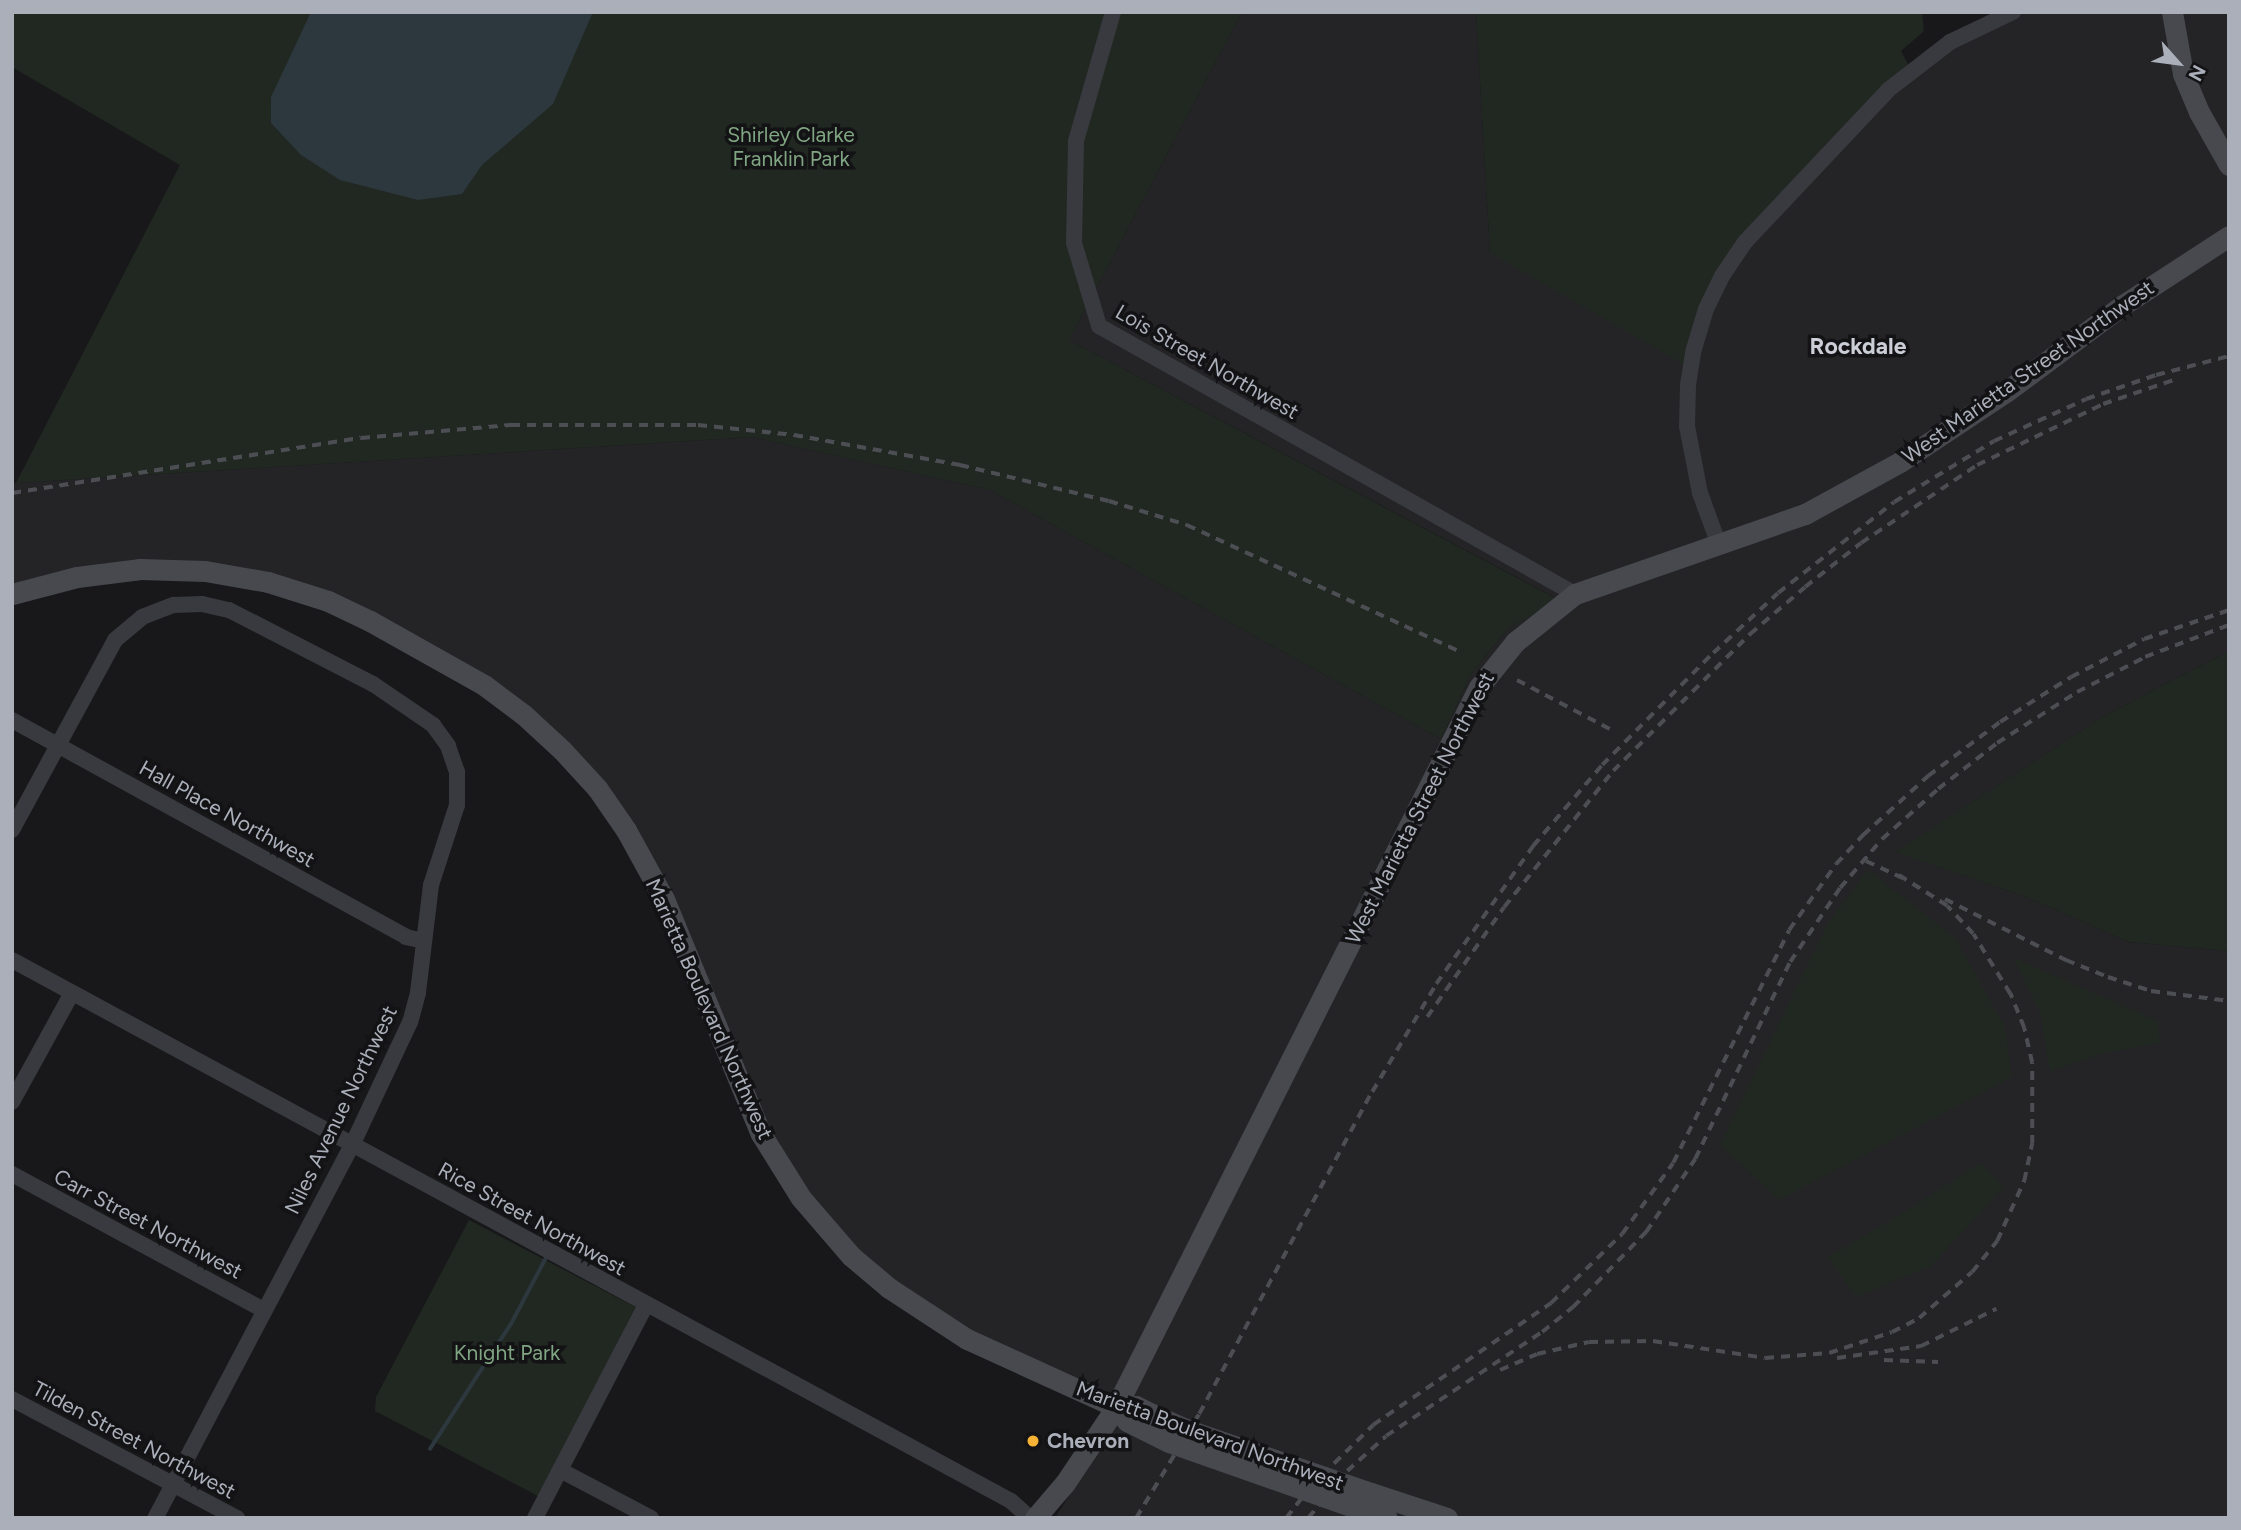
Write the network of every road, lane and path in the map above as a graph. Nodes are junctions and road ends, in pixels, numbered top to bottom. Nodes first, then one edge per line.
1 (1113, 12) edge
2 (2013, 12) edge
3 (2172, 12) edge
4 (2229, 164) edge
5 (2229, 236) edge
6 (1719, 545) junction
7 (12, 594) edge
8 (1574, 594) junction
9 (12, 720) edge
10 (57, 745) junction
11 (12, 830) edge
12 (423, 941) junction
13 (12, 960) edge
14 (72, 993) junction
15 (12, 1102) edge
16 (352, 1145) junction
17 (12, 1174) edge
18 (646, 1305) junction
19 (264, 1310) junction
20 (12, 1399) edge
21 (1116, 1407) junction
22 (560, 1470) junction
23 (173, 1483) junction
24 (1368, 1502) junction
25 (155, 1518) edge
26 (237, 1518) edge
27 (535, 1518) edge
28 (650, 1518) edge
29 (1030, 1518) edge
30 (1035, 1518) edge
31 (1387, 1518) edge
32 (1447, 1518) edge

1 - 8 street, Lois Street Northwest
2 - 6 street
3 - 4 street
5 - 6 street, West Marietta Street Northwest
6 - 8 street, West Marietta Street Northwest
7 - 21 street, Marietta Boulevard Northwest
8 - 21 street, West Marietta Street Northwest
9 - 10 street, Hall Place Northwest
10 - 11 street, Niles Avenue Northwest
10 - 12 street, Hall Place Northwest
10 - 12 street, Niles Avenue Northwest
12 - 16 street, Niles Avenue Northwest
13 - 14 street, Rice Street Northwest
14 - 15 street
14 - 16 street, Rice Street Northwest
16 - 18 street, Rice Street Northwest
16 - 19 street, Niles Avenue Northwest
17 - 19 street, Carr Street Northwest
18 - 22 street
18 - 29 street, Rice Street Northwest
19 - 23 street, Niles Avenue Northwest
20 - 23 street, Tilden Street Northwest
21 - 24 street, Marietta Boulevard Northwest, bridge
21 - 30 street, West Marietta Street Northwest
22 - 27 street
22 - 28 street
23 - 25 street, Niles Avenue Northwest
23 - 26 street, Tilden Street Northwest
24 - 31 street
24 - 32 street, Marietta Boulevard Northwest

